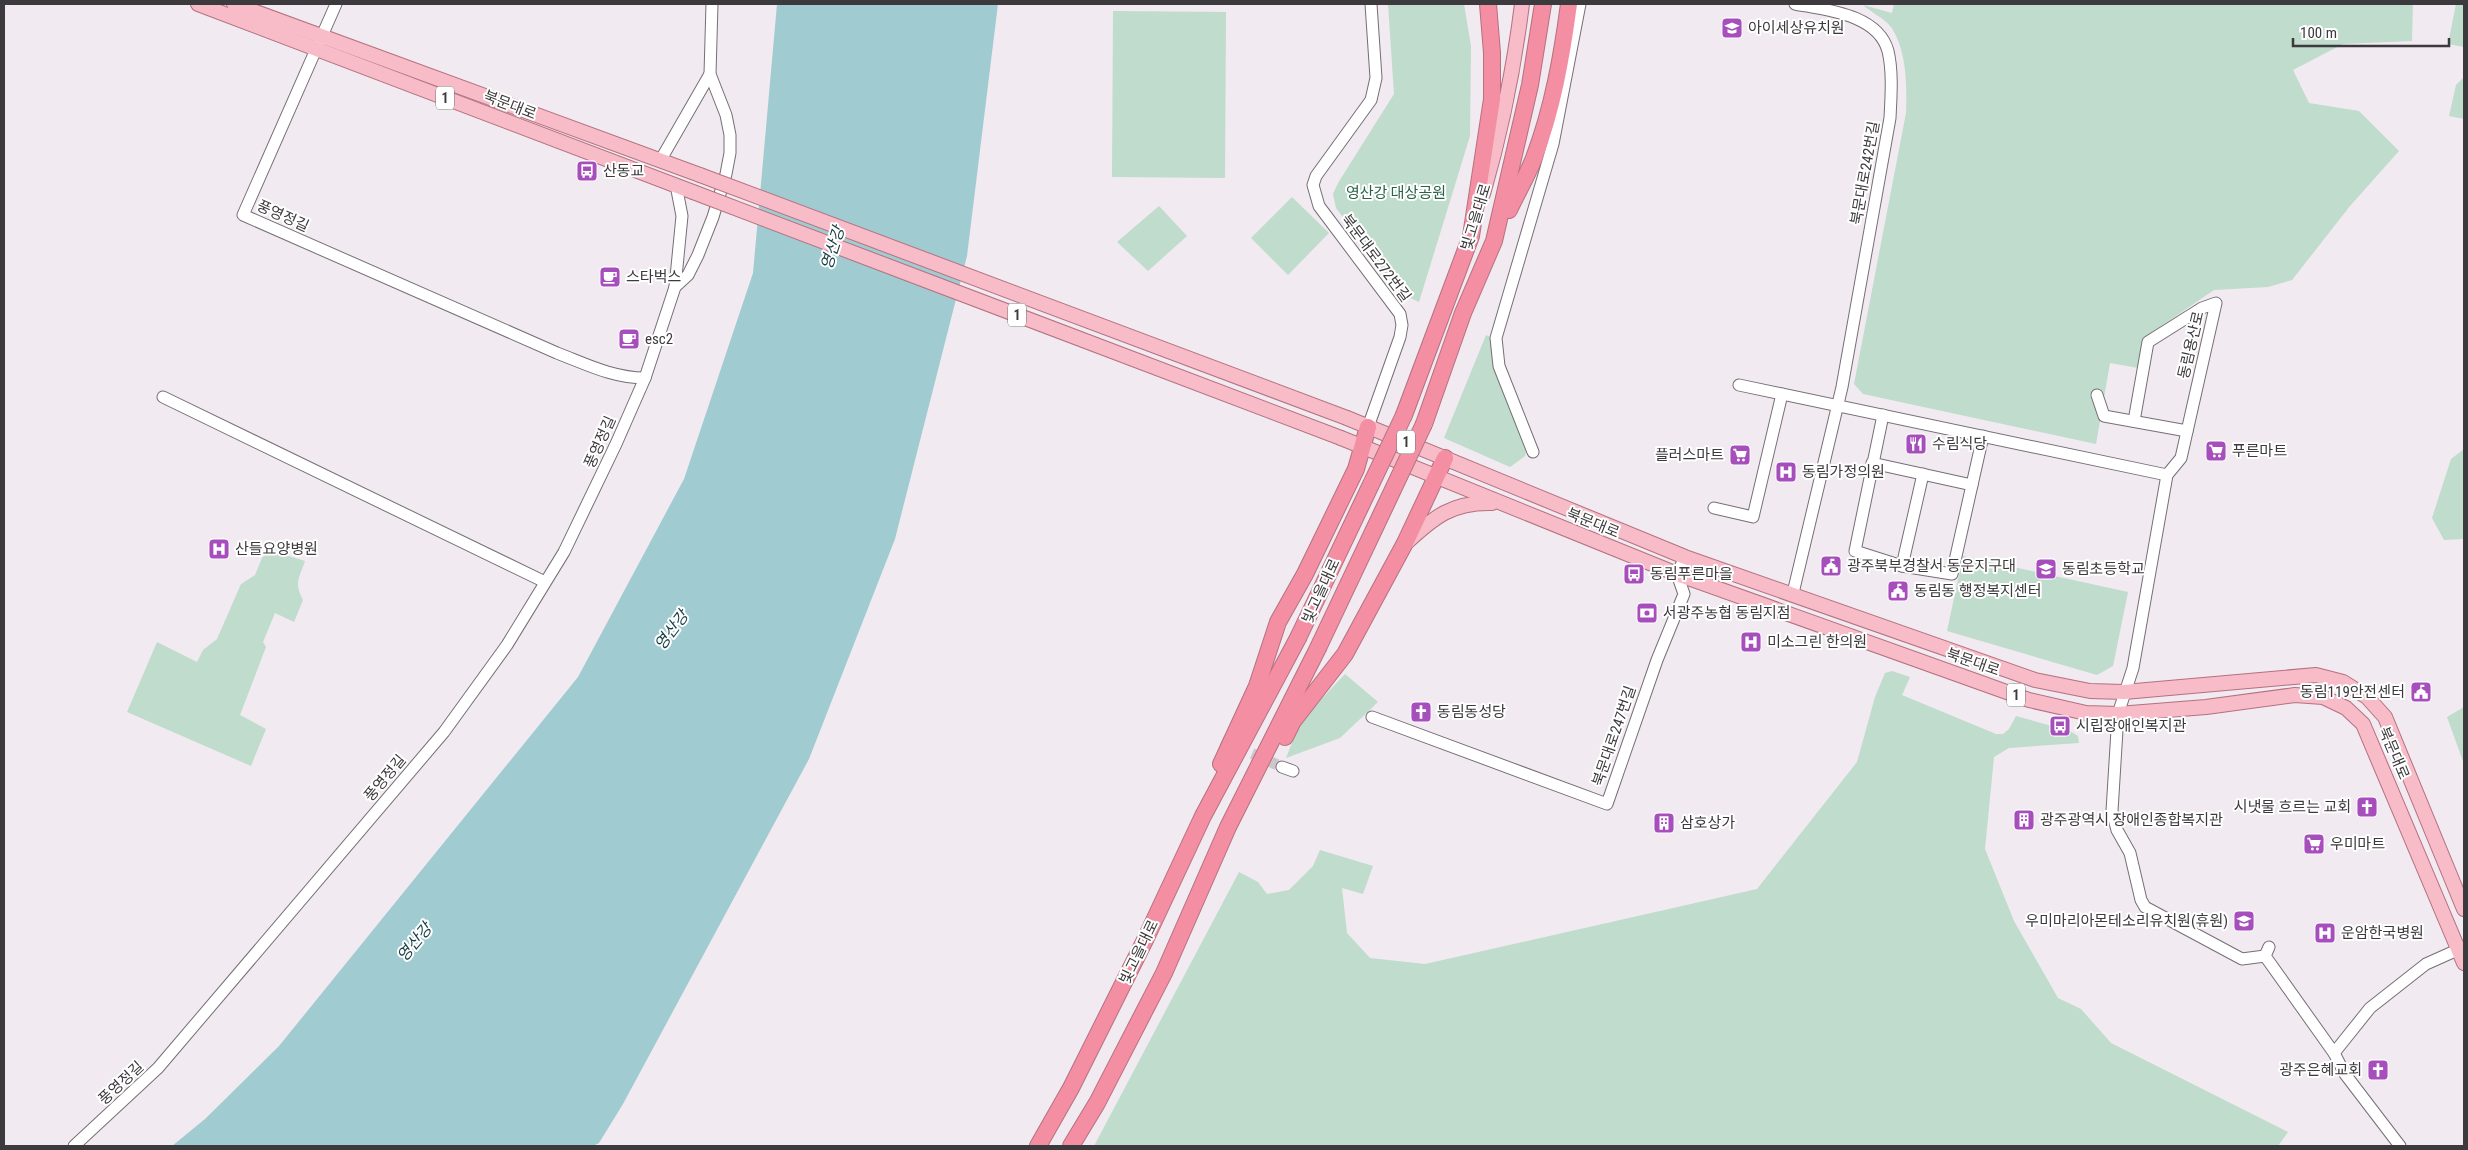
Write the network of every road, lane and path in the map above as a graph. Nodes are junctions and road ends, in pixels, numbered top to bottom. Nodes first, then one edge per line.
1 (198, 4) edge
2 (234, 4) edge
3 (336, 4) edge
4 (712, 4) edge
5 (1371, 4) edge
6 (1488, 4) edge
7 (1522, 4) edge
8 (1543, 4) edge
9 (1570, 4) edge
10 (1580, 4) edge
11 (1795, 4) edge
12 (318, 43) junction
13 (710, 74) junction
14 (660, 161) junction
15 (676, 185) junction
16 (1471, 236) junction
17 (1494, 241) junction
18 (674, 287) junction
19 (645, 378) junction
20 (1739, 385) dead end
21 (1782, 394) junction
22 (2097, 395) dead end
23 (163, 396) dead end
24 (1837, 406) junction
25 (1883, 415) junction
26 (2134, 421) junction
27 (1368, 427) junction
28 (2187, 431) junction
29 (1983, 436) junction
30 (1362, 448) junction
31 (1533, 452) dead end
32 (1445, 458) junction
33 (1872, 463) junction
34 (1923, 474) junction
35 (2167, 475) junction
36 (1436, 477) junction
37 (1972, 485) junction
38 (1501, 504) junction
39 (1714, 508) dead end
40 (1405, 543) junction
41 (1685, 557) junction
42 (1902, 566) junction
43 (1677, 574) junction
44 (545, 582) junction
45 (1793, 593) junction
46 (2124, 692) junction
47 (2118, 714) junction
48 (1372, 718) dead end
49 (1203, 816) junction
50 (1228, 827) junction
51 (2464, 909) edge
52 (2461, 948) edge
53 (2464, 963) edge
54 (2334, 1053) junction
55 (74, 1146) edge
56 (1038, 1146) edge
57 (1071, 1146) edge
58 (2400, 1146) edge

1 - 12 main road, 북문대로 / 1
2 - 12 main road, 북문대로 / 1
3 - 12 street
4 - 13 street, 풍영정길
5 - 27 street, 북문대로272번길
6 - 16 highway
7 - 16 main road, 빛고을대로
8 - 17 highway, 빛고을대로
9 - 17 highway
10 - 31 street
11 - 24 street, 북문대로242번길
12 - 14 main road, 북문대로 / 1
12 - 15 main road, 북문대로 / 1
12 - 19 street, 풍영정길
13 - 14 street
13 - 18 street, 풍영정길
14 - 27 main road, 북문대로 / 1, bridge
15 - 18 street
15 - 30 main road, 북문대로 / 1, bridge
16 - 49 highway, 빛고을대로, bridge
17 - 50 highway, 빛고을대로, bridge
18 - 19 street, 풍영정길
19 - 44 street, 풍영정길
20 - 21 street
21 - 24 street
21 - 39 street
22 - 26 street
23 - 44 street
24 - 25 street
24 - 45 street, 북문대로242번길
25 - 29 street
25 - 33 street
26 - 28 street
26 - 28 street, 동림용산로
27 - 30 highway
27 - 32 main road, 북문대로 / 1
28 - 35 street, 동림용산로
29 - 35 street
29 - 37 street
30 - 36 main road, 북문대로 / 1
30 - 49 highway
32 - 36 highway
32 - 41 main road, 북문대로 / 1
33 - 34 street
33 - 42 street
34 - 37 street
34 - 42 street
35 - 46 street, 동림용산로
36 - 38 main road, 북문대로 / 1
36 - 40 highway
37 - 42 street
38 - 40 main road
38 - 43 main road, 북문대로 / 1
40 - 50 highway
41 - 43 street
41 - 45 main road, 북문대로 / 1
43 - 47 main road, 북문대로 / 1
43 - 48 street, 북문대로247번길
44 - 55 street, 풍영정길
45 - 46 main road, 북문대로 / 1
46 - 47 street, 동림용산로
46 - 51 main road, 북문대로 / 1
47 - 52 main road, 북문대로 / 1
47 - 54 street, 동림용산로
49 - 56 highway, 빛고을대로
50 - 57 highway, 빛고을대로
52 - 53 main road, 북문대로 / 1
52 - 54 street
54 - 58 street

